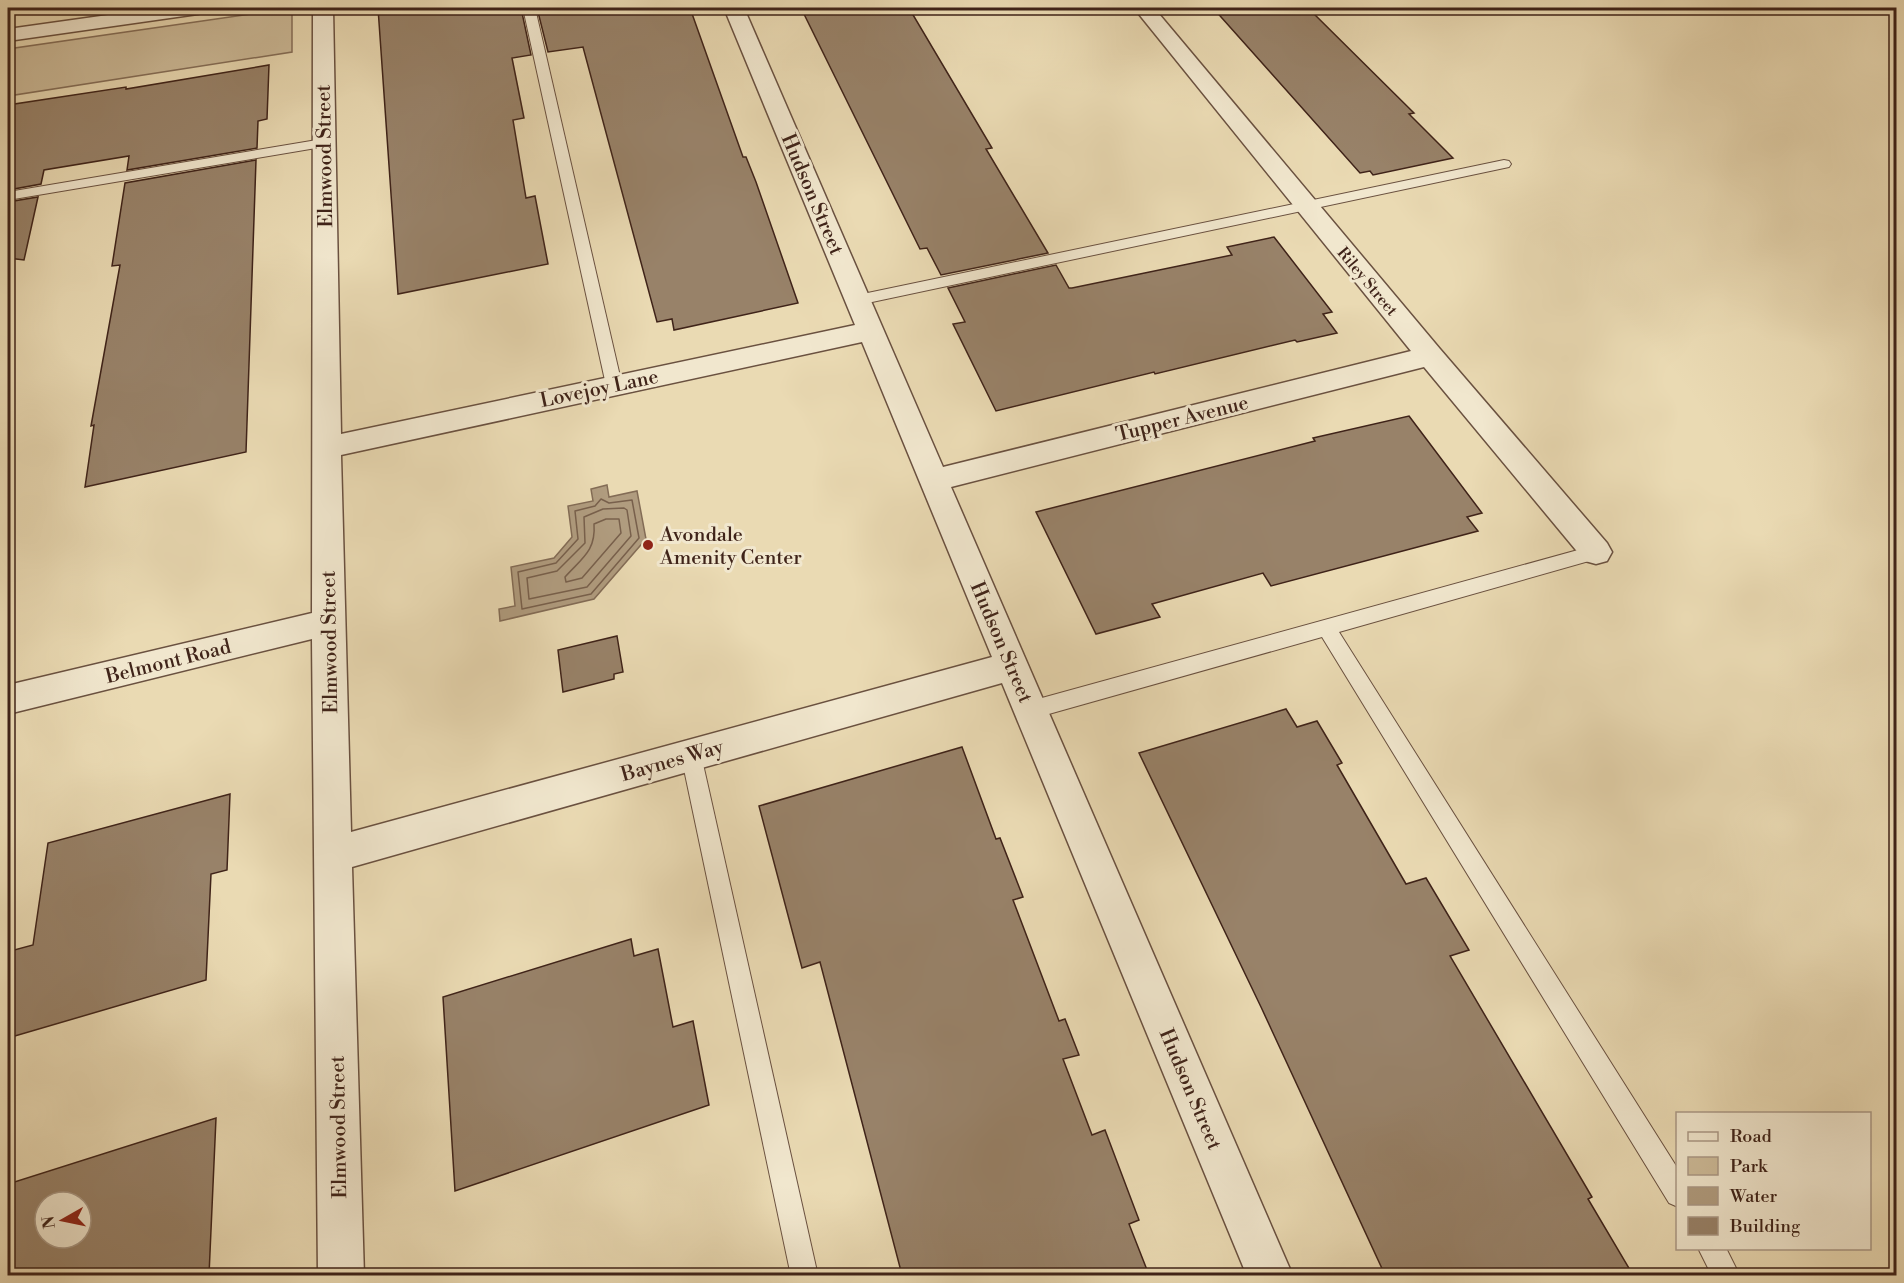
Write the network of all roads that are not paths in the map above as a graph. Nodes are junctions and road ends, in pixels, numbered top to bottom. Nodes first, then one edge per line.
1 (198, 8) edge
2 (323, 8) edge
3 (529, 8) edge
4 (734, 8) edge
5 (1144, 8) edge
6 (8, 35) edge
7 (323, 143) junction
8 (1504, 164) dead end
9 (8, 196) edge
10 (1306, 206) junction
11 (858, 300) junction
12 (870, 331) junction
13 (1430, 356) junction
14 (614, 385) junction
15 (328, 447) junction
16 (934, 480) junction
17 (1596, 552) joint
18 (328, 622) junction
19 (1326, 627) junction
20 (1012, 666) junction
21 (8, 700) edge
22 (1031, 710) junction
23 (691, 755) junction
24 (332, 855) junction
25 (1676, 1192) edge
26 (1712, 1250) edge
27 (341, 1275) edge
28 (805, 1275) edge
29 (1270, 1275) edge
30 (1727, 1275) edge

1 - 6 street
2 - 7 street, Elmwood Street
3 - 14 lane
4 - 11 street, Hudson Street
5 - 10 street, Riley Street
7 - 9 lane
7 - 15 street, Elmwood Street
8 - 10 lane
10 - 11 lane
10 - 13 street, Riley Street
11 - 12 street, Hudson Street
12 - 14 street, Lovejoy Lane
12 - 16 street, Hudson Street
13 - 16 street, Tupper Avenue
13 - 17 street, Riley Street
14 - 15 street, Lovejoy Lane
15 - 18 street, Elmwood Street
16 - 20 street, Hudson Street
17 - 19 lane
18 - 21 street, Belmont Road
18 - 24 street, Elmwood Street
19 - 22 lane
19 - 25 lane
20 - 22 street, Hudson Street
20 - 23 street, Baynes Way
22 - 29 street, Hudson Street
23 - 24 street, Baynes Way
23 - 28 lane
24 - 27 street, Elmwood Street
26 - 30 lane

